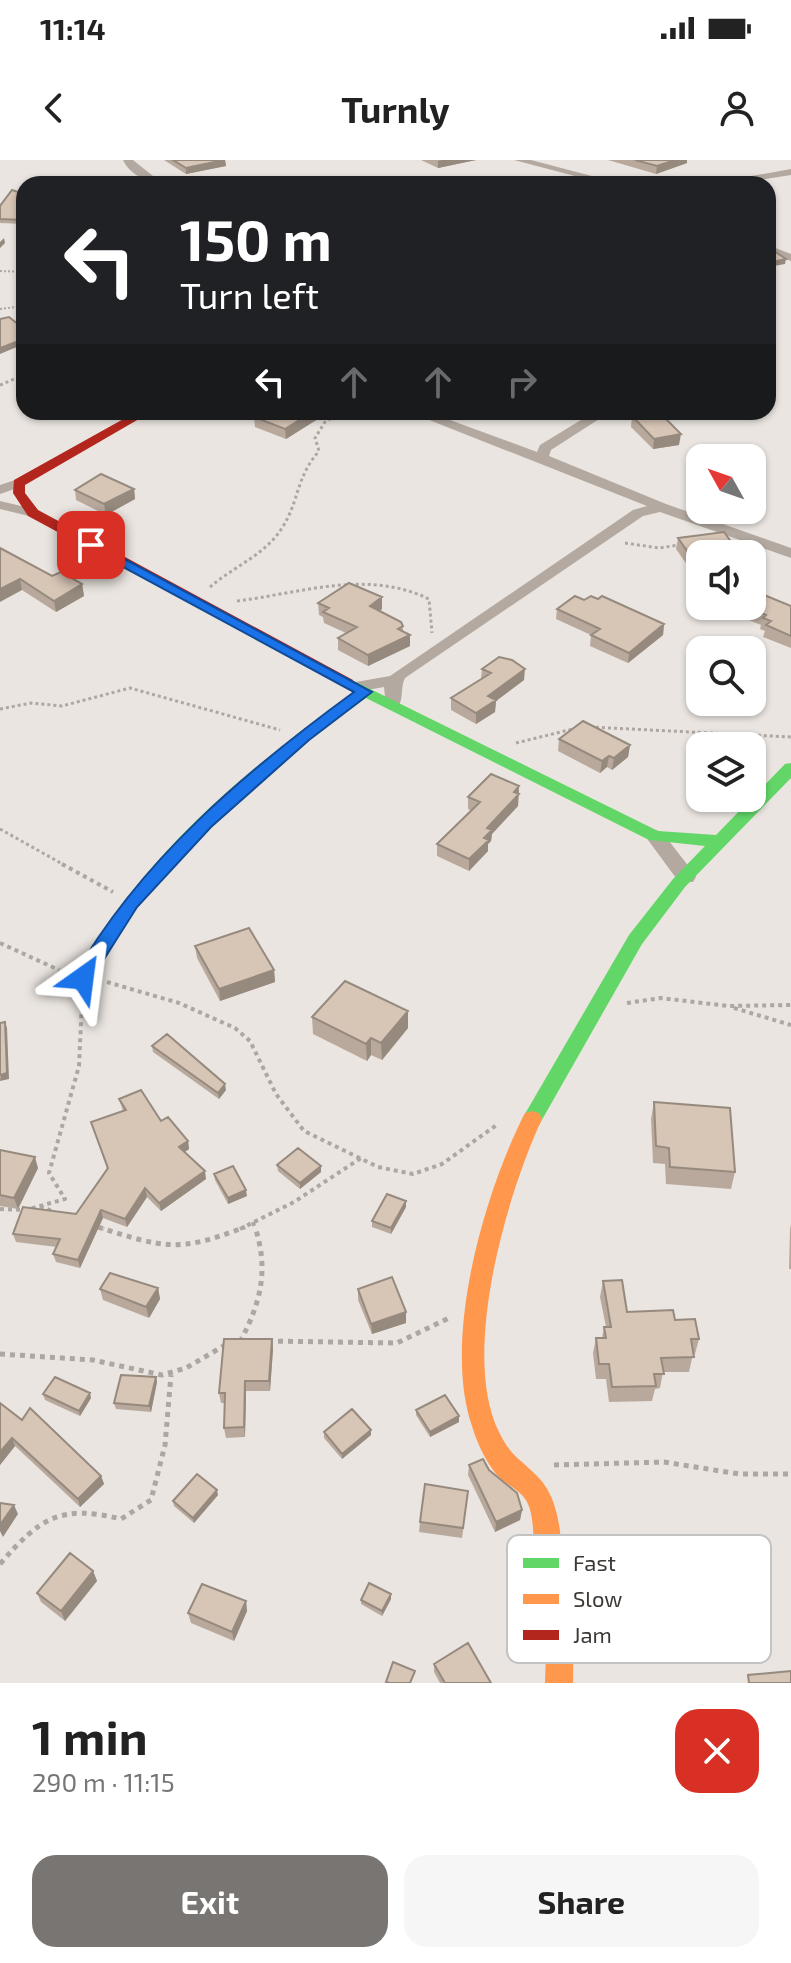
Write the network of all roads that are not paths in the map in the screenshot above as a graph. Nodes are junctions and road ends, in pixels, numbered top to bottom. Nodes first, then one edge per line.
1 (128, 160) edge
2 (519, 160) edge
3 (791, 172) edge
4 (146, 176) edge
5 (584, 176) edge
6 (765, 176) edge
7 (131, 420) edge
8 (438, 420) edge
9 (590, 420) edge
10 (542, 458) junction
11 (18, 483) junction
12 (0, 490) edge
13 (0, 505) edge
14 (661, 507) junction
15 (33, 513) junction
16 (791, 553) edge
17 (396, 680) junction
18 (360, 689) junction
19 (392, 703) junction
20 (791, 768) edge
21 (655, 836) junction
22 (721, 841) junction
23 (686, 877) junction
24 (83, 978) road end
25 (548, 1535) edge
26 (559, 1663) edge
27 (559, 1683) edge

1 - 4 street
2 - 5 street
3 - 6 street
7 - 11 street
8 - 10 street
9 - 10 street
10 - 14 street
11 - 12 street
11 - 15 street
13 - 15 street
14 - 16 street
14 - 17 street
15 - 18 street
17 - 18 street
17 - 19 street
18 - 19 street
18 - 24 street
19 - 21 street
20 - 22 street
21 - 22 street
21 - 23 street
22 - 23 street
23 - 25 street
26 - 27 street

